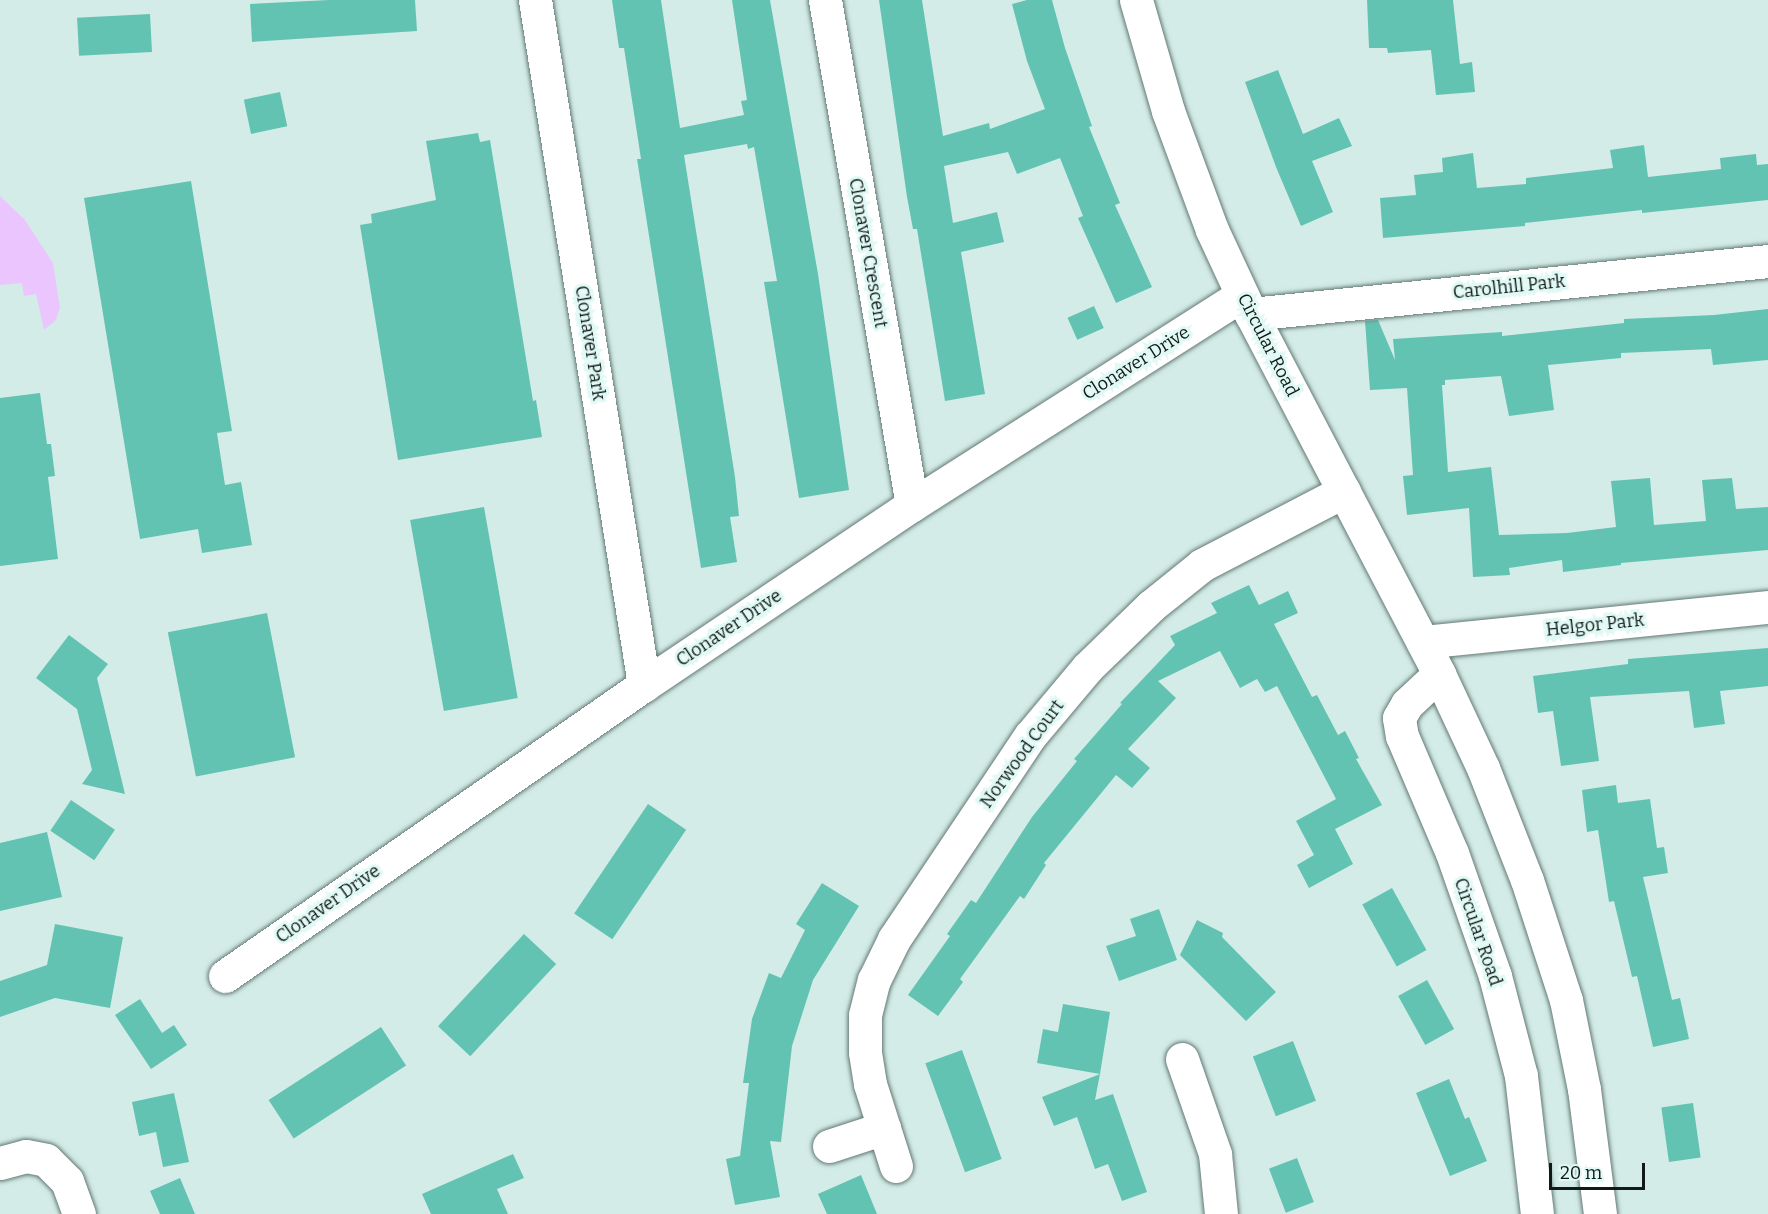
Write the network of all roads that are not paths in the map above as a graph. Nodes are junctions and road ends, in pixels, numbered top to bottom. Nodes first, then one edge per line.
1 (536, 0) edge
2 (825, 0) edge
3 (1136, 0) edge
4 (1768, 261) edge
5 (1246, 305) junction
6 (1344, 491) junction
7 (912, 506) junction
8 (1768, 607) edge
9 (1423, 642) junction
10 (1439, 674) junction
11 (644, 685) junction
12 (225, 976) dead end
13 (1182, 1059) dead end
14 (884, 1128) junction
15 (829, 1146) dead end
16 (0, 1163) edge
17 (896, 1166) dead end
18 (79, 1214) edge
19 (1221, 1214) edge
20 (1537, 1214) edge
21 (1600, 1214) edge

1 - 11 street, Clonaver Park
2 - 7 street, Clonaver Crescent
3 - 5 street, Circular Road
4 - 5 street, Carolhill Park
5 - 6 street, Circular Road
5 - 7 street, Clonaver Drive
6 - 9 street, Circular Road
6 - 14 street, Norwood Court
7 - 11 street, Clonaver Drive
8 - 9 street, Helgor Park
9 - 10 street, Circular Road
10 - 20 street, Circular Road
10 - 21 street, Circular Road
11 - 12 street, Clonaver Drive
13 - 19 street
14 - 15 street
14 - 17 street, Norwood Court
16 - 18 street

